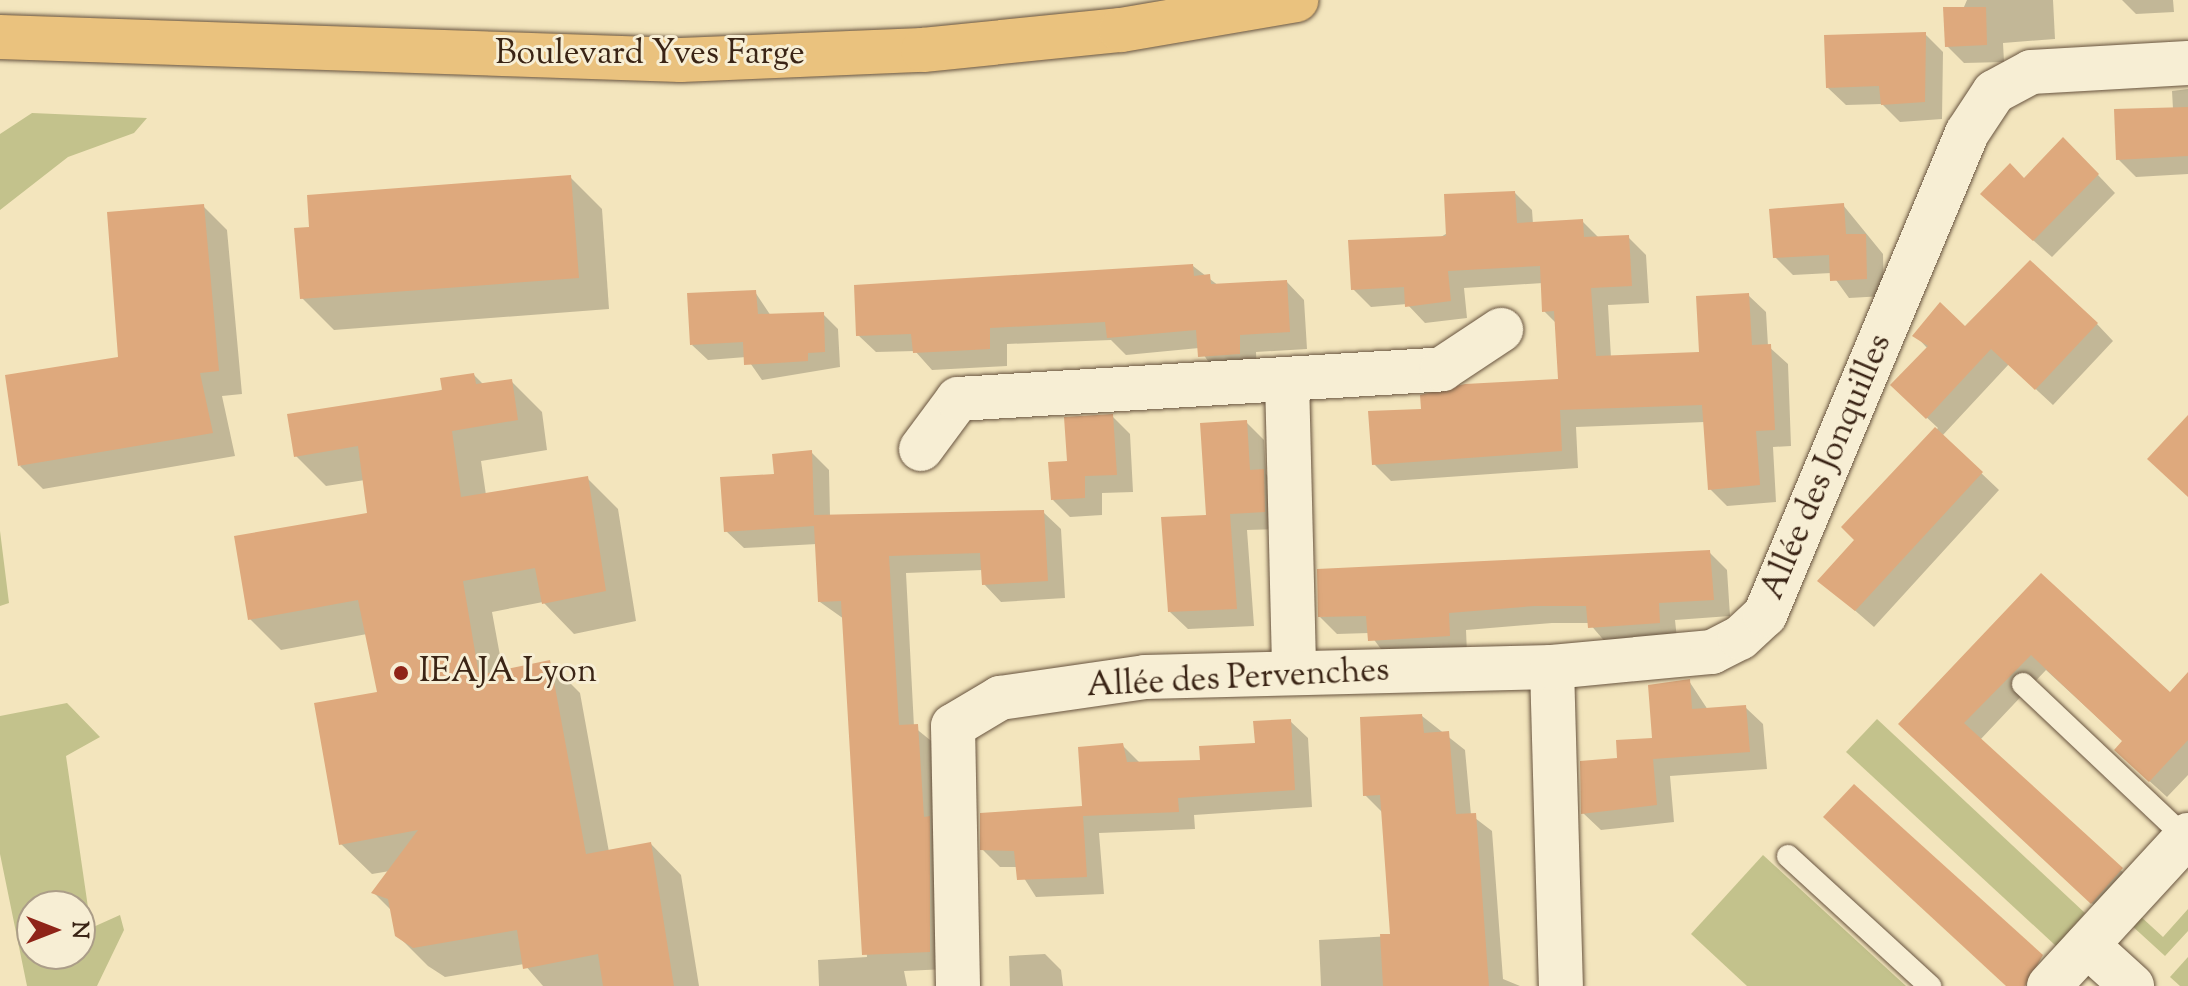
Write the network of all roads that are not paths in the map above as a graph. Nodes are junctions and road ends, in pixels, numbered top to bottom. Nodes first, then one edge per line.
1 (1296, 0) edge
2 (0, 37) edge
3 (2188, 63) edge
4 (1501, 330) dead end
5 (1287, 379) junction
6 (921, 449) dead end
7 (1552, 667) junction
8 (1294, 672) junction
9 (2023, 684) dead end
10 (2187, 836) edge
11 (1788, 856) dead end
12 (2087, 945) junction
13 (958, 986) edge
14 (1561, 986) edge
15 (1930, 986) edge
16 (2049, 986) edge
17 (2132, 986) edge

1 - 2 main road, Boulevard Yves Farge
3 - 7 street, Allée des Jonquilles
4 - 5 street
5 - 6 street
5 - 8 street
7 - 8 street, Allée des Pervenches
7 - 14 street
8 - 13 street, Allée des Pervenches
9 - 10 lane
10 - 12 street
11 - 15 lane
12 - 16 street
12 - 17 street

